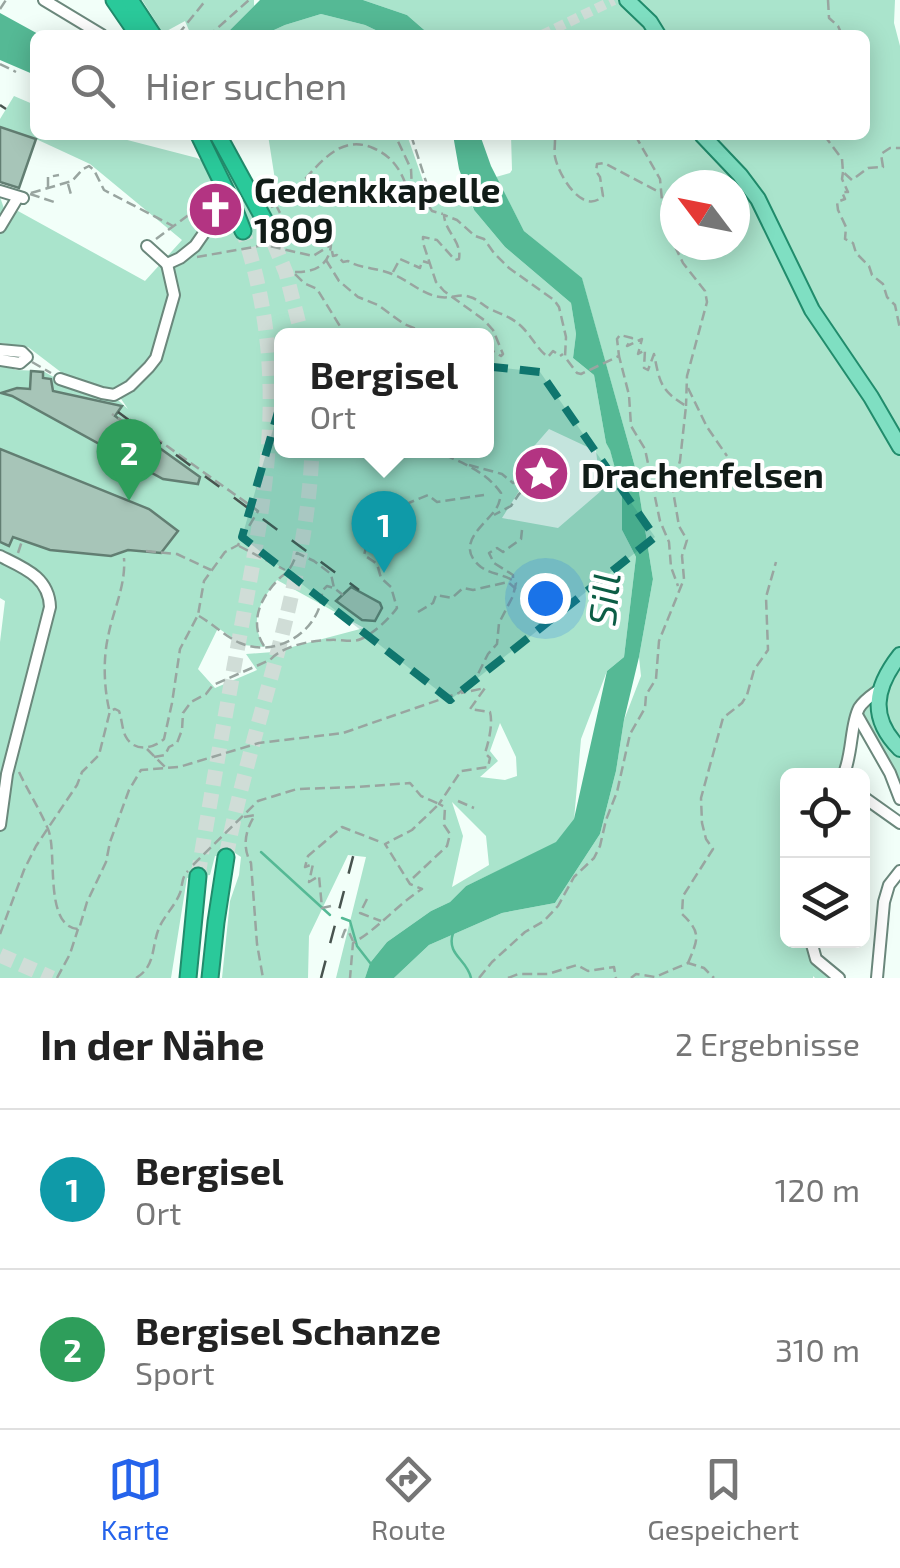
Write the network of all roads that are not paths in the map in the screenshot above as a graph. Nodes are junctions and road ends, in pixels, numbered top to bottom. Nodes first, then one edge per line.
1 (44, 0) edge
2 (114, 0) edge
3 (130, 0) edge
4 (627, 0) edge
5 (94, 30) edge
6 (135, 30) edge
7 (150, 30) edge
8 (655, 30) edge
9 (201, 140) edge
10 (221, 140) edge
11 (707, 140) edge
12 (0, 190) edge
13 (234, 209) junction
14 (265, 221) tunnel mouth
15 (0, 227) edge
16 (243, 231) tunnel mouth
17 (147, 246) road end
18 (169, 263) junction
19 (0, 350) edge
20 (0, 360) edge
21 (60, 378) road end
22 (900, 447) edge
23 (0, 556) edge
24 (900, 655) edge
25 (879, 690) junction
26 (857, 714) junction
27 (900, 749) edge
28 (846, 768) edge
29 (900, 799) edge
30 (870, 802) edge
31 (900, 823) edge
32 (0, 825) edge
33 (226, 856) tunnel mouth
34 (900, 871) edge
35 (198, 876) tunnel mouth
36 (813, 948) edge
37 (188, 978) edge
38 (210, 978) edge
39 (838, 978) edge
40 (878, 978) edge

1 - 5 street
2 - 6 highway
3 - 7 highway
4 - 8 main road
9 - 13 highway, bridge
10 - 14 highway, bridge
11 - 22 main road
12 - 15 street
13 - 16 highway
13 - 18 street
17 - 18 street
18 - 21 street
19 - 20 street
23 - 32 street
24 - 25 main road
25 - 26 street
25 - 27 main road
26 - 28 street
26 - 29 street
30 - 31 street
33 - 38 highway
34 - 40 street
35 - 37 highway
36 - 39 street

